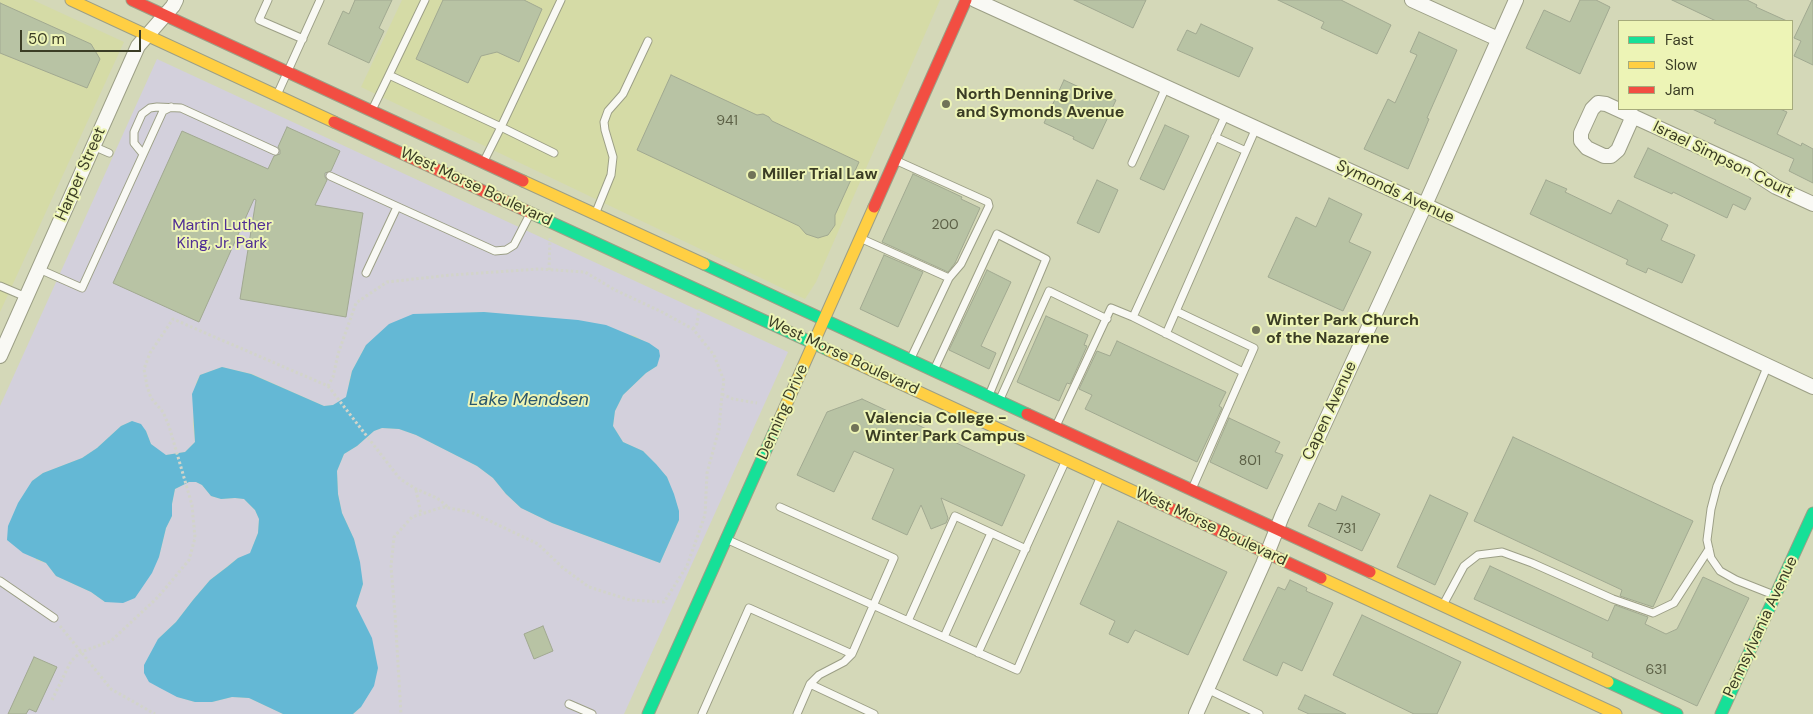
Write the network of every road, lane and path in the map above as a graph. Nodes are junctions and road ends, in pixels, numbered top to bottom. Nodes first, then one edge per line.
1 (71, 0) edge
2 (132, 0) edge
3 (176, 0) edge
4 (268, 0) edge
5 (320, 0) edge
6 (425, 0) edge
7 (561, 0) edge
8 (966, 0) edge
9 (975, 0) edge
10 (1412, 0) edge
11 (1516, 0) edge
12 (165, 15) junction
13 (148, 36) junction
14 (302, 39) junction
15 (1498, 39) junction
16 (648, 41) dead end
17 (288, 72) junction
18 (389, 76) junction
19 (1166, 87) junction
20 (277, 95) junction
21 (170, 107) junction
22 (372, 110) junction
23 (1226, 114) junction
24 (1633, 116) dead end
25 (501, 127) junction
26 (1256, 128) junction
27 (1215, 137) junction
28 (94, 146) junction
29 (276, 151) dead end
30 (1246, 151) junction
31 (109, 153) dead end
32 (554, 153) dead end
33 (143, 154) junction
34 (895, 160) junction
35 (484, 162) junction
36 (1132, 163) dead end
37 (330, 176) dead end
38 (536, 200) junction
39 (1813, 204) edge
40 (1425, 205) junction
41 (397, 206) junction
42 (595, 213) junction
43 (551, 234) dead end
44 (860, 238) junction
45 (39, 269) junction
46 (549, 270) junction
47 (366, 274) dead end
48 (949, 278) junction
49 (0, 286) edge
50 (26, 297) junction
51 (700, 302) dead end
52 (1176, 311) junction
53 (1133, 317) junction
54 (824, 319) junction
55 (1106, 319) junction
56 (693, 329) junction
57 (1166, 334) junction
58 (814, 342) junction
59 (0, 356) edge
60 (910, 359) junction
61 (1768, 365) junction
62 (934, 370) junction
63 (1243, 372) junction
64 (328, 386) junction
65 (1813, 387) edge
66 (722, 394) junction
67 (994, 398) junction
68 (756, 403) dead end
69 (1056, 426) junction
70 (1066, 460) junction
71 (1102, 476) junction
72 (416, 489) junction
73 (1192, 489) junction
74 (780, 507) dead end
75 (448, 508) junction
76 (1813, 513) edge
77 (421, 514) junction
78 (1277, 528) junction
79 (991, 533) junction
80 (726, 539) junction
81 (1026, 549) junction
82 (1709, 549) junction
83 (1267, 553) junction
84 (0, 581) edge
85 (1775, 595) junction
86 (873, 605) junction
87 (1443, 605) junction
88 (54, 618) joint
89 (908, 620) junction
90 (944, 637) junction
91 (81, 652) junction
92 (978, 653) junction
93 (852, 654) junction
94 (810, 684) junction
95 (1207, 689) junction
96 (52, 700) dead end
97 (569, 704) dead end
98 (1608, 712) edge
99 (156, 714) edge
100 (401, 714) edge
101 (592, 714) edge
102 (648, 714) edge
103 (702, 714) edge
104 (796, 714) edge
105 (874, 714) edge
106 (1196, 714) edge
107 (1259, 714) edge
108 (1677, 714) edge
109 (1721, 714) edge

1 - 13 street, West Morse Boulevard
2 - 12 street, West Morse Boulevard
3 - 12 street, Harper Street
4 - 14 lane
5 - 14 lane
6 - 18 lane
7 - 25 lane
8 - 34 street, Denning Drive
9 - 19 street, Symonds Avenue
10 - 15 street
11 - 15 street, Capen Avenue
12 - 13 street, Harper Street
12 - 17 street, West Morse Boulevard
13 - 20 street, West Morse Boulevard
13 - 28 street, Harper Street
14 - 17 lane
15 - 40 street, Capen Avenue
16 - 42 lane
17 - 20 lane
17 - 22 street, West Morse Boulevard
18 - 22 lane
18 - 25 lane
19 - 23 street, Symonds Avenue
19 - 36 lane
20 - 38 street, West Morse Boulevard
21 - 29 lane
21 - 33 lane
21 - 33 lane
22 - 35 street, West Morse Boulevard
23 - 26 street, Symonds Avenue
23 - 27 lane
24 - 39 street, Israel Simpson Court
25 - 32 lane
25 - 35 lane
26 - 30 lane
26 - 40 street, Symonds Avenue
27 - 30 lane
27 - 53 lane
28 - 31 lane
28 - 45 street, Harper Street
30 - 52 lane
33 - 45 lane
34 - 44 street, Denning Drive
34 - 48 lane
35 - 38 street, West Morse Boulevard
37 - 41 lane
38 - 41 lane
38 - 42 street, West Morse Boulevard
38 - 58 street, West Morse Boulevard
40 - 61 street, Symonds Avenue
40 - 78 street, Capen Avenue
41 - 47 lane
42 - 54 street, West Morse Boulevard
43 - 46 path
44 - 48 lane
44 - 54 street, Denning Drive
45 - 50 street, Harper Street
46 - 56 path
46 - 64 path
48 - 60 lane
49 - 50 lane
50 - 59 street, Harper Street
51 - 56 path
52 - 57 lane
52 - 63 lane
53 - 55 lane
53 - 57 lane
54 - 58 street, Denning Drive
54 - 60 street, West Morse Boulevard
55 - 67 lane
55 - 69 lane
56 - 66 path
57 - 63 lane
58 - 70 street, West Morse Boulevard
58 - 80 street, Denning Drive
60 - 62 street, West Morse Boulevard
61 - 65 street, Symonds Avenue
61 - 82 lane
62 - 67 street, West Morse Boulevard
62 - 67 lane
63 - 73 lane
64 - 72 path
64 - 91 path
66 - 68 path
66 - 75 path
67 - 69 street, West Morse Boulevard
69 - 73 street, West Morse Boulevard
70 - 71 street, West Morse Boulevard
70 - 81 lane
71 - 83 street, West Morse Boulevard
71 - 92 lane
72 - 75 path
72 - 77 path
73 - 78 street, West Morse Boulevard
74 - 86 lane
75 - 77 path
76 - 85 street, Pennsylvania Avenue
77 - 100 path
78 - 83 street, Capen Avenue
78 - 87 street, West Morse Boulevard
79 - 81 lane
79 - 89 lane
79 - 90 lane
80 - 86 lane
80 - 102 street, Denning Drive
81 - 92 lane
82 - 85 lane
82 - 87 lane
83 - 95 street, Capen Avenue
83 - 98 street, West Morse Boulevard
84 - 88 lane
85 - 109 street, Pennsylvania Avenue
86 - 89 lane
86 - 93 lane
87 - 108 street, West Morse Boulevard
88 - 91 path
89 - 90 lane
90 - 92 lane
91 - 96 path
91 - 99 path
93 - 94 lane
93 - 103 lane
94 - 104 lane
94 - 105 lane
95 - 106 street, Capen Avenue
95 - 107 lane
97 - 101 lane

